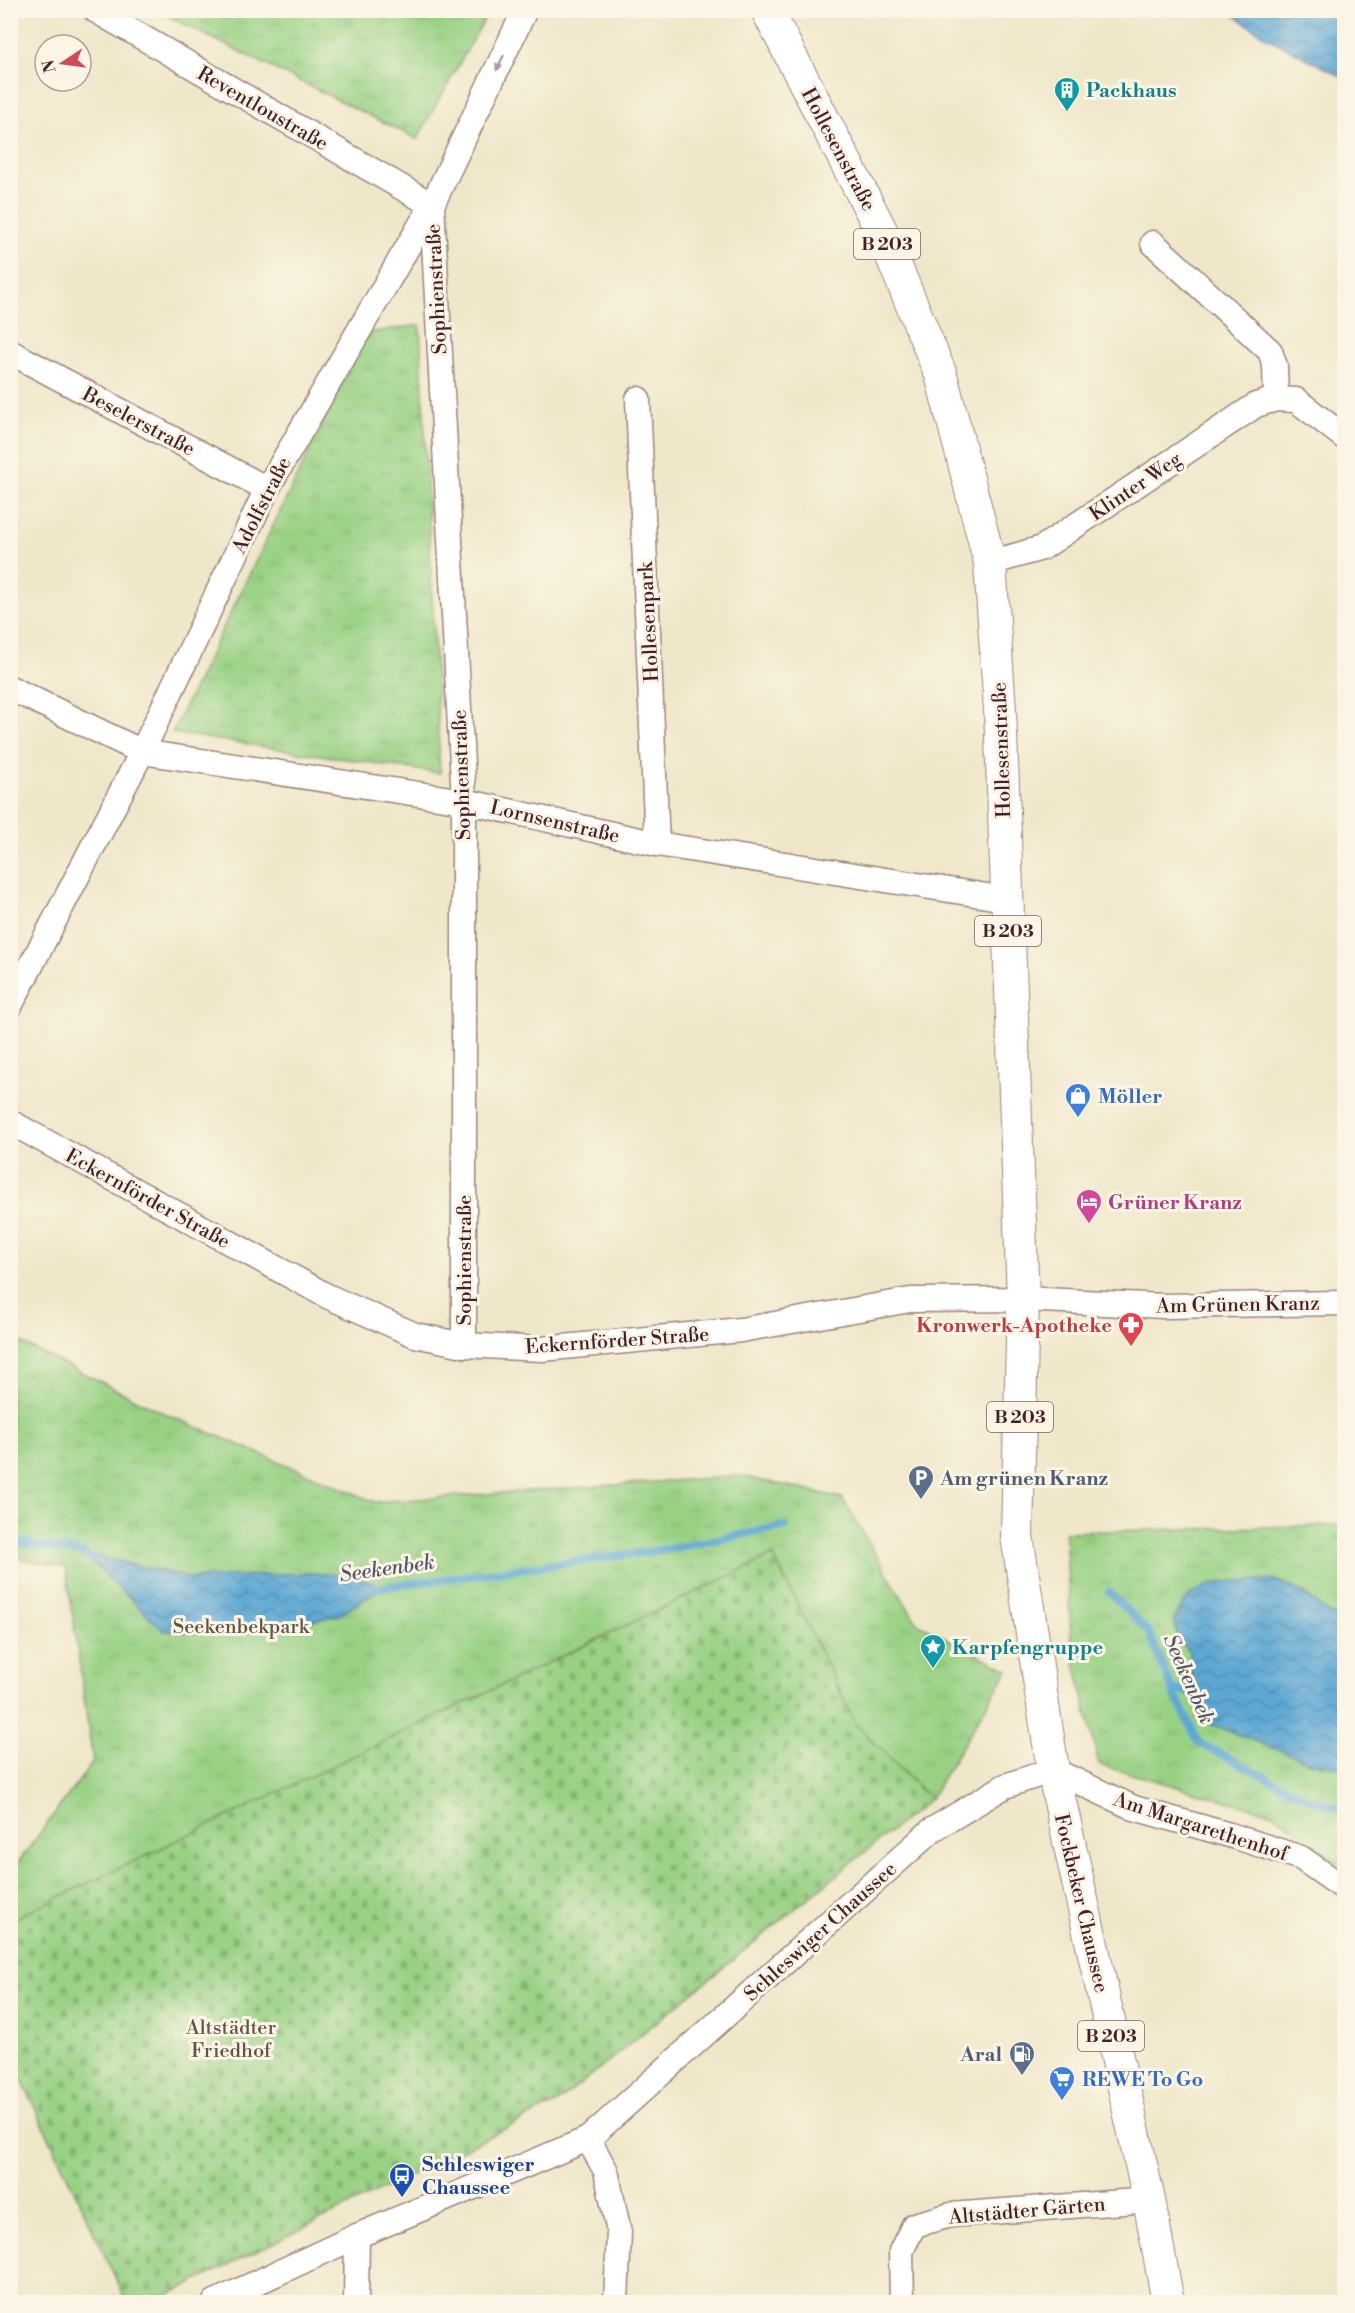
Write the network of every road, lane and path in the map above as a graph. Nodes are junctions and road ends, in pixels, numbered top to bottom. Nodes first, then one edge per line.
1 (95, 10) edge
2 (525, 10) edge
3 (767, 10) edge
4 (432, 205) junction
5 (1153, 243) dead end
6 (10, 352) edge
7 (638, 399) dead end
8 (1276, 399) junction
9 (1344, 437) edge
10 (267, 489) junction
11 (990, 563) junction
12 (10, 688) edge
13 (142, 752) junction
14 (464, 801) junction
15 (657, 844) junction
16 (1006, 899) junction
17 (10, 1006) edge
18 (10, 1122) edge
19 (1023, 1299) junction
20 (1344, 1303) edge
21 (464, 1345) junction
22 (1017, 1536) joint
23 (1053, 1770) junction
24 (1344, 1888) edge
25 (588, 2139) junction
26 (1149, 2200) junction
27 (357, 2236) junction
28 (215, 2302) edge
29 (356, 2302) edge
30 (616, 2302) edge
31 (902, 2302) edge
32 (1168, 2302) edge

1 - 4 street, Reventloustraße
2 -> 4 street, Adolfstraße
3 - 11 main road, Hollesenstraße / B 203
4 - 10 street, Adolfstraße
4 - 14 street, Sophienstraße
5 - 8 street
6 - 10 street, Beselerstraße
7 - 15 street, Hollesenpark
8 - 9 street
8 - 11 street, Klinter Weg
10 - 13 street, Adolfstraße
11 - 16 main road, Hollesenstraße / B 203
12 - 13 street, Lornsenstraße
13 - 14 street, Lornsenstraße
13 - 17 street, Adolfstraße
14 - 15 street, Lornsenstraße
14 - 21 street, Sophienstraße
15 - 16 street, Lornsenstraße
16 - 19 main road, Hollesenstraße / B 203
18 - 21 street, Eckernförder Straße
19 - 20 street, Am Grünen Kranz
19 - 21 street, Eckernförder Straße
19 - 22 main road, Hollesenstraße / B 203
22 - 23 main road, Fockbeker Chaussee / B 203
23 - 24 street, Am Margarethenhof
23 - 25 street, Schleswiger Chaussee
23 - 26 main road, Fockbeker Chaussee / B 203
25 - 27 street, Schleswiger Chaussee
25 - 30 street
26 - 31 street, Altstädter Gärten
26 - 32 main road, Fockbeker Chaussee / B 203
27 - 28 street, Schleswiger Chaussee
27 - 29 street

